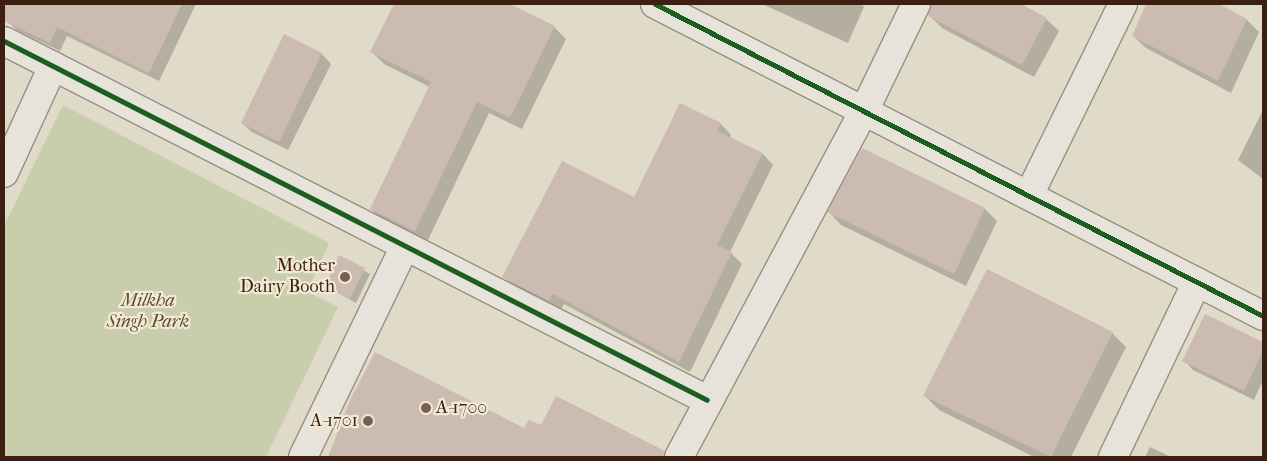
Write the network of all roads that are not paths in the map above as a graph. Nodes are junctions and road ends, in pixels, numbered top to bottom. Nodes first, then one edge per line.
1 (655, 4) edge
2 (916, 4) edge
3 (1123, 4) edge
4 (4, 41) edge
5 (53, 66) junction
6 (865, 109) junction
7 (4, 173) edge
8 (1029, 195) junction
9 (404, 246) junction
10 (1197, 282) junction
11 (1263, 316) edge
12 (707, 400) junction
13 (303, 457) edge
14 (679, 457) edge
15 (1113, 457) edge

1 - 6 street
2 - 6 street
3 - 8 street
4 - 5 street
5 - 7 street
5 - 9 street
6 - 8 street
6 - 12 street
8 - 10 street
9 - 12 street
9 - 13 street
10 - 11 street
10 - 15 street
12 - 14 street

